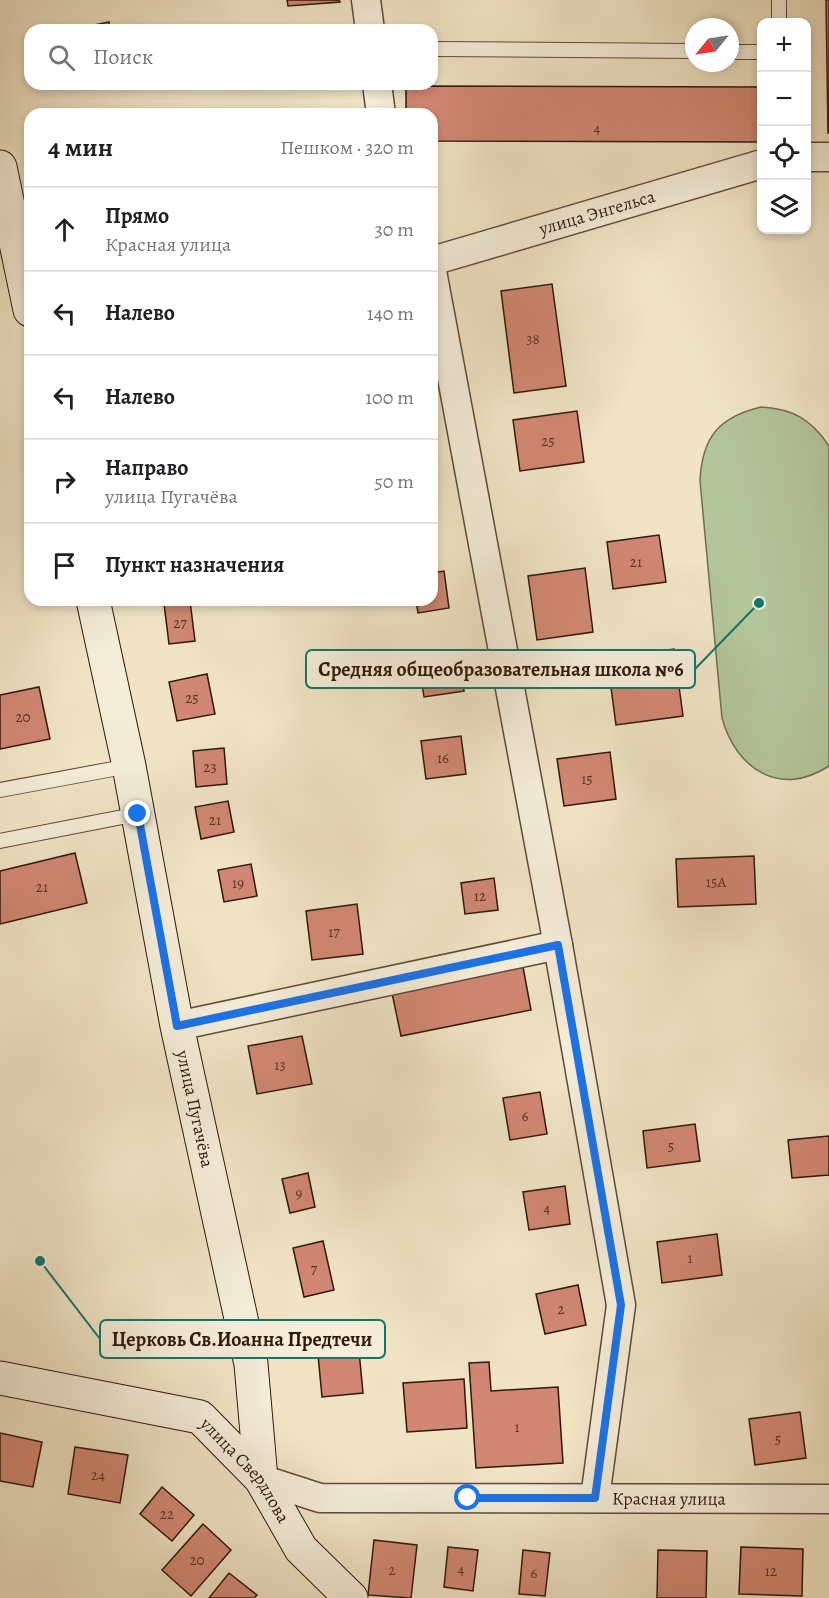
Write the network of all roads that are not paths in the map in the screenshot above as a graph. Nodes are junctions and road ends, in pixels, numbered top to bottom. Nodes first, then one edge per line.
1 (366, 0) edge
2 (779, 1) edge
3 (779, 18) edge
4 (369, 24) edge
5 (438, 48) edge
6 (685, 51) edge
7 (739, 52) edge
8 (757, 52) edge
9 (378, 90) edge
10 (380, 108) edge
11 (811, 157) edge
12 (829, 157) edge
13 (757, 165) edge
14 (0, 167) edge
15 (438, 259) edge
16 (24, 281) edge
17 (438, 303) edge
18 (94, 606) edge
19 (129, 766) junction
20 (0, 790) edge
21 (138, 814) junction
22 (0, 841) edge
23 (558, 945) junction
24 (177, 1026) junction
25 (0, 1378) edge
26 (261, 1479) junction
27 (595, 1498) junction
28 (829, 1499) edge
29 (351, 1598) edge

1 - 4 street
2 - 3 lane
5 - 6 lane
7 - 8 lane
9 - 10 street
11 - 12 street
13 - 15 street, улица Энгельса
14 - 16 street
17 - 23 street
18 - 19 street, улица Пугачёва
19 - 20 lane
19 - 21 street, улица Пугачёва
21 - 22 lane
21 - 24 street, улица Пугачёва
23 - 24 street
23 - 27 street
24 - 26 street, улица Пугачёва
25 - 26 street, улица Свердлова
26 - 27 street, Красная улица
26 - 29 street, улица Свердлова
27 - 28 street, Красная улица

